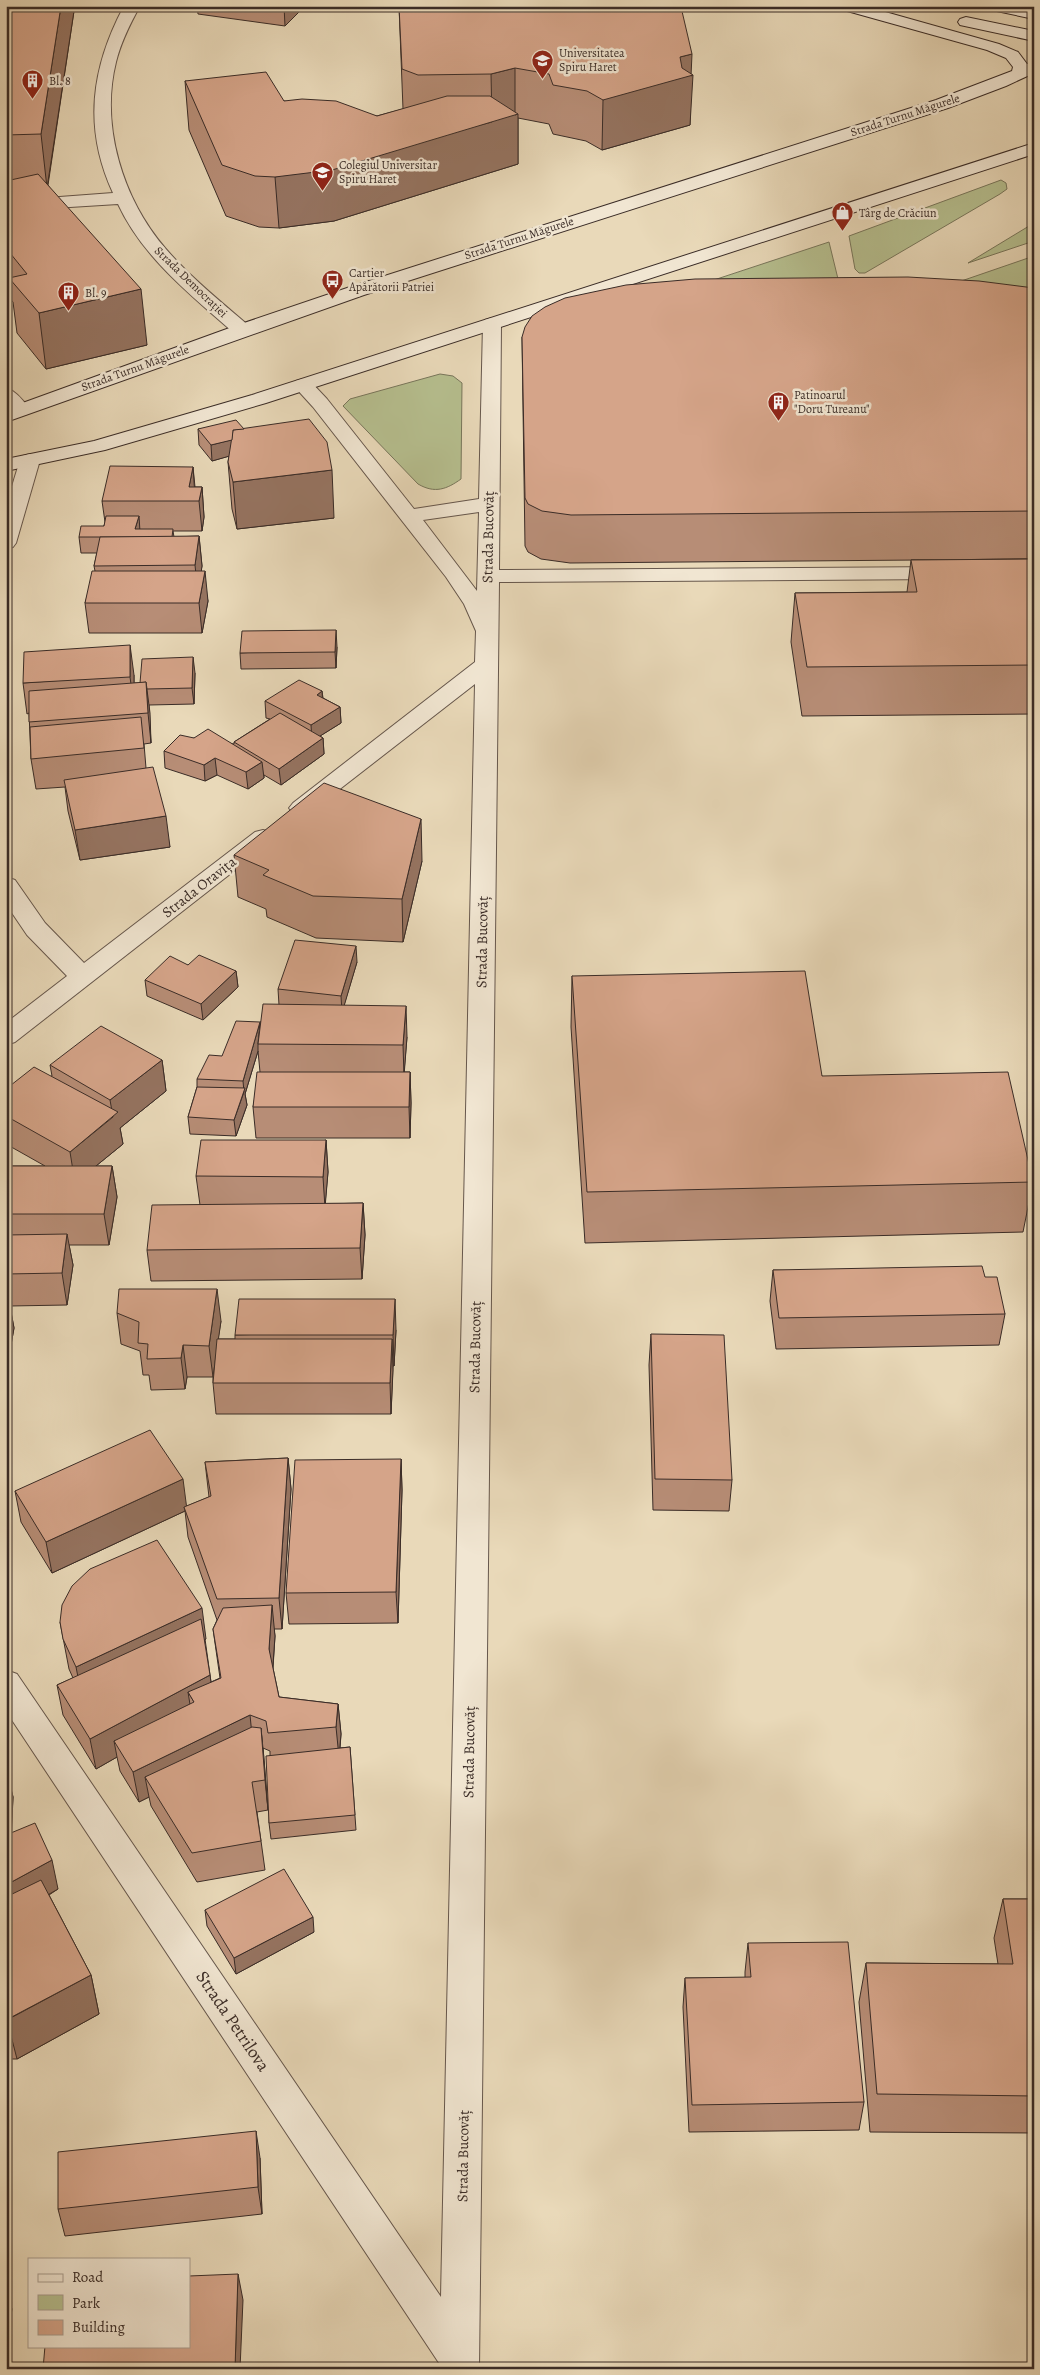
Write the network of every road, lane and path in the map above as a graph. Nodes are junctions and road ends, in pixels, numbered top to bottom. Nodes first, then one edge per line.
1 (132, 6) edge
2 (846, 6) edge
3 (888, 6) edge
4 (993, 6) edge
5 (1034, 14) edge
6 (1034, 36) edge
7 (1026, 71) edge
8 (1034, 148) edge
9 (122, 198) junction
10 (6, 206) edge
11 (492, 324) junction
12 (242, 330) junction
13 (303, 385) junction
14 (6, 394) edge
15 (13, 413) edge
16 (30, 460) junction
17 (6, 465) edge
18 (489, 504) junction
19 (409, 516) junction
20 (6, 543) edge
21 (965, 572) edge
22 (488, 576) junction
23 (486, 650) junction
24 (6, 885) edge
25 (83, 977) junction
26 (6, 1036) edge
27 (6, 1684) edge
28 (459, 2364) edge

1 - 9 street, Strada Democrației
2 - 7 street
3 - 6 street
4 - 5 street
7 - 12 street, Strada Turnu Măgurele
8 - 11 street
9 - 10 street
9 - 12 street, Strada Democrației
11 - 13 street
11 - 18 street, Strada Bucovăț
12 - 15 street, Strada Turnu Măgurele
13 - 16 street
13 - 19 street
14 - 15 street
16 - 17 street
16 - 20 street
18 - 19 street
18 - 22 street, Strada Bucovăț
19 - 23 street
21 - 22 street
22 - 23 street, Strada Bucovăț
23 - 25 street, Strada Oravița
23 - 28 street, Strada Bucovăț
24 - 25 street
25 - 26 street, Strada Oravița
27 - 28 street, Strada Petrilova

